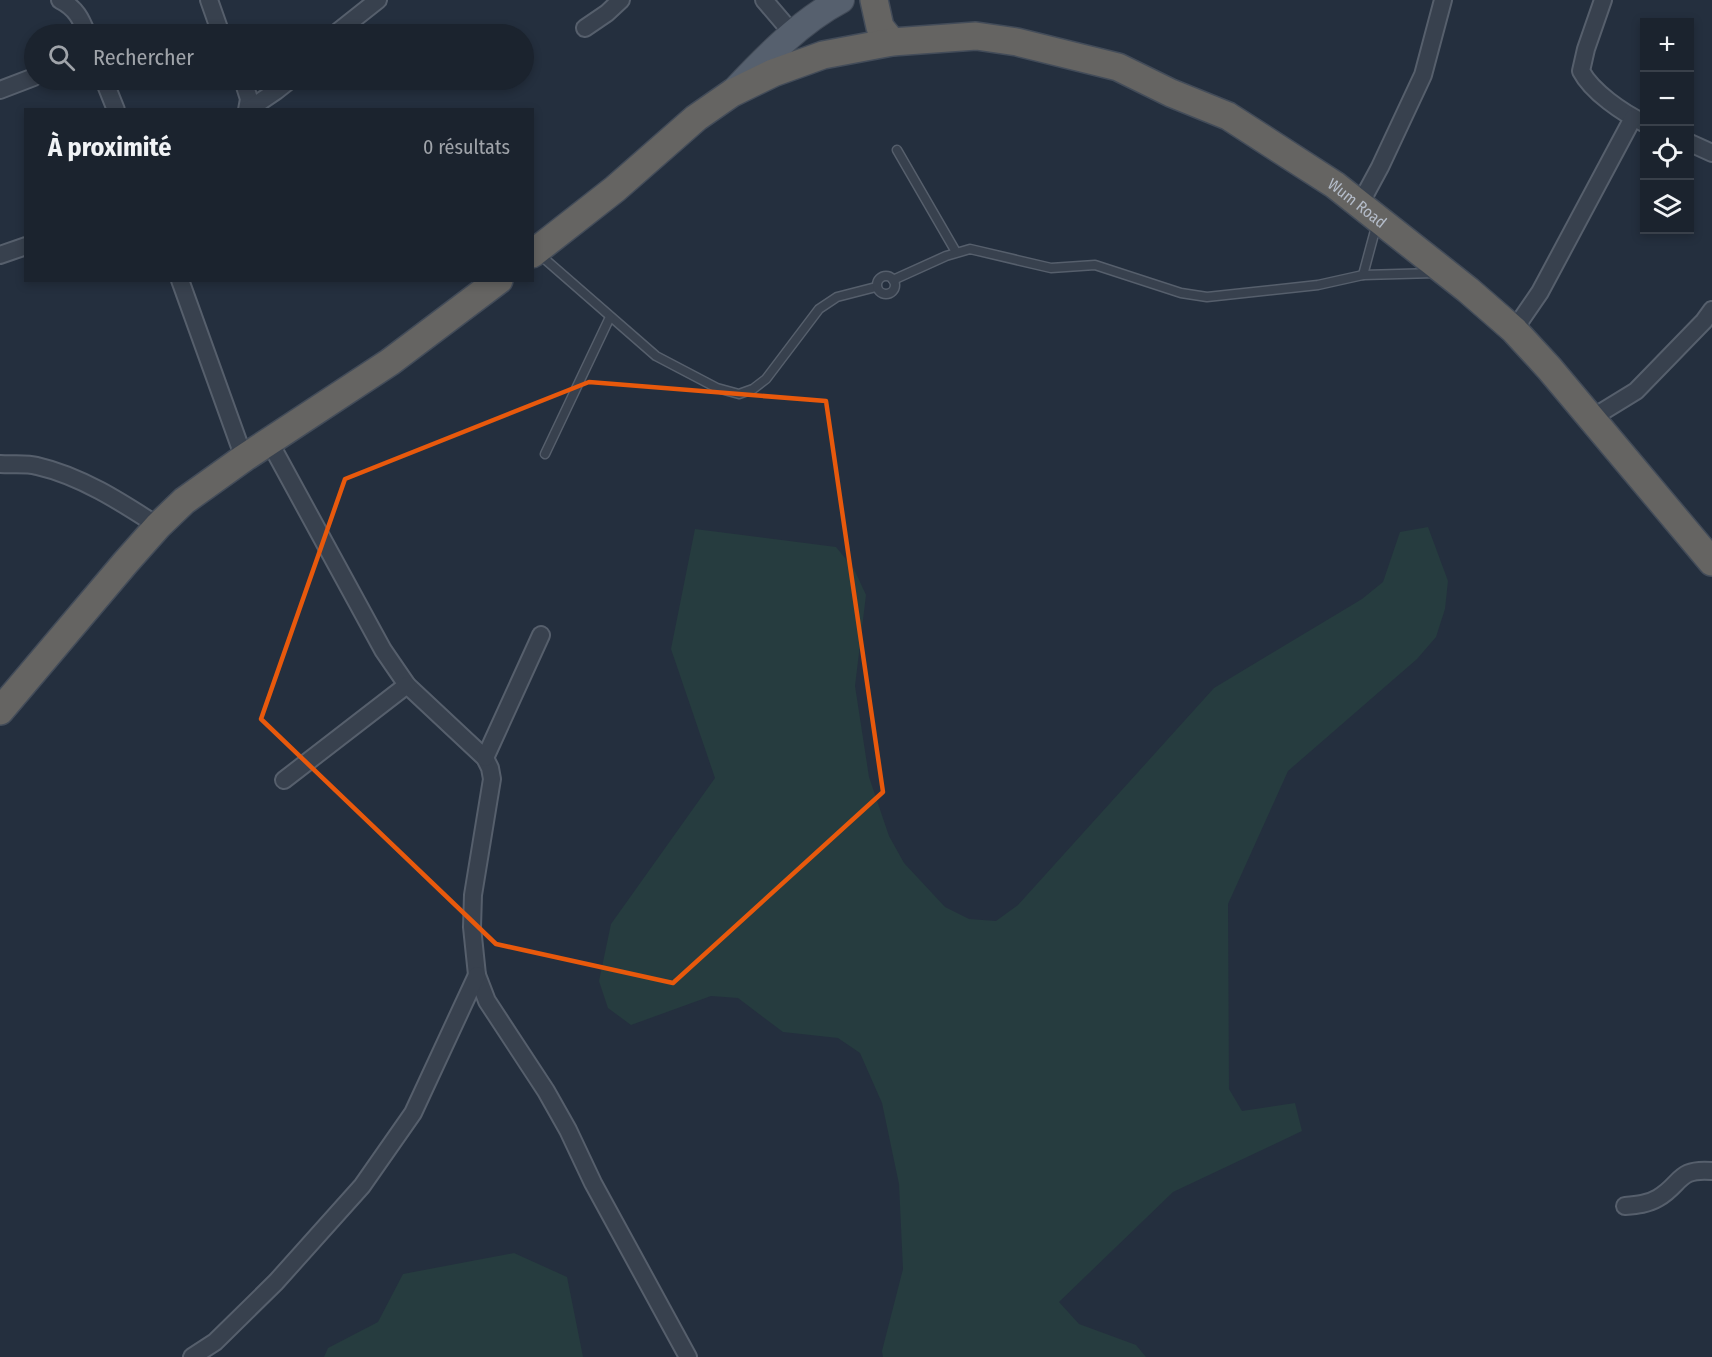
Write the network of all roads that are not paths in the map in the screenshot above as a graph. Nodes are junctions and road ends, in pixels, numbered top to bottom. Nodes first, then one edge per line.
1 (209, 0) edge
2 (378, 0) edge
3 (621, 0) edge
4 (764, 0) edge
5 (841, 0) edge
6 (874, 0) edge
7 (1443, 0) edge
8 (1603, 0) edge
9 (66, 2) edge
10 (83, 24) edge
11 (217, 24) edge
12 (348, 24) edge
13 (585, 28) dead end
14 (793, 34) junction
15 (892, 42) junction
16 (24, 81) edge
17 (0, 90) edge
18 (108, 90) edge
19 (246, 90) edge
20 (277, 90) edge
21 (732, 93) junction
22 (115, 108) edge
23 (247, 108) edge
24 (250, 108) edge
25 (1639, 120) edge
26 (1694, 145) edge
27 (897, 150) dead end
28 (1712, 153) edge
29 (1369, 211) junction
30 (956, 252) junction
31 (534, 253) edge
32 (1446, 272) junction
33 (1363, 275) junction
34 (893, 279) junction
35 (181, 282) edge
36 (496, 282) edge
37 (876, 286) junction
38 (1712, 310) edge
39 (610, 317) junction
40 (1514, 330) junction
41 (1592, 418) junction
42 (269, 441) junction
43 (545, 454) dead end
44 (244, 458) junction
45 (0, 464) edge
46 (158, 526) junction
47 (1712, 562) edge
48 (541, 635) dead end
49 (407, 685) junction
50 (0, 711) edge
51 (486, 758) junction
52 (284, 780) dead end
53 (477, 975) junction
54 (1712, 1171) edge
55 (1625, 1206) dead end
56 (192, 1357) edge
57 (688, 1357) edge

1 - 11 street
2 - 12 street
3 - 13 street
4 - 14 street
5 - 14 main road
6 - 15 highway
7 - 29 street
8 - 25 street
9 - 10 street
14 - 21 main road
15 - 21 highway, Wum Road
15 - 29 highway, Wum Road
16 - 17 street
18 - 22 street
19 - 23 street
20 - 24 street
21 - 31 highway, Wum Road
25 - 40 street
26 - 28 street
27 - 30 lane
29 - 32 highway, Wum Road
29 - 33 lane
30 - 33 lane
30 - 34 lane
31 - 39 lane
32 - 33 lane
32 - 40 highway, Wum Road
34 - 37 lane
34 - 37 lane
35 - 44 street
36 - 42 highway
37 - 39 lane
38 - 41 street
39 - 43 lane
40 - 41 highway, Wum Road
41 - 47 highway, Wum Road
42 - 44 highway
42 - 49 street
44 - 46 highway
45 - 46 street
46 - 50 highway
48 - 51 street
49 - 51 street
49 - 52 street
51 - 53 street
53 - 56 street
53 - 57 street
54 - 55 street

